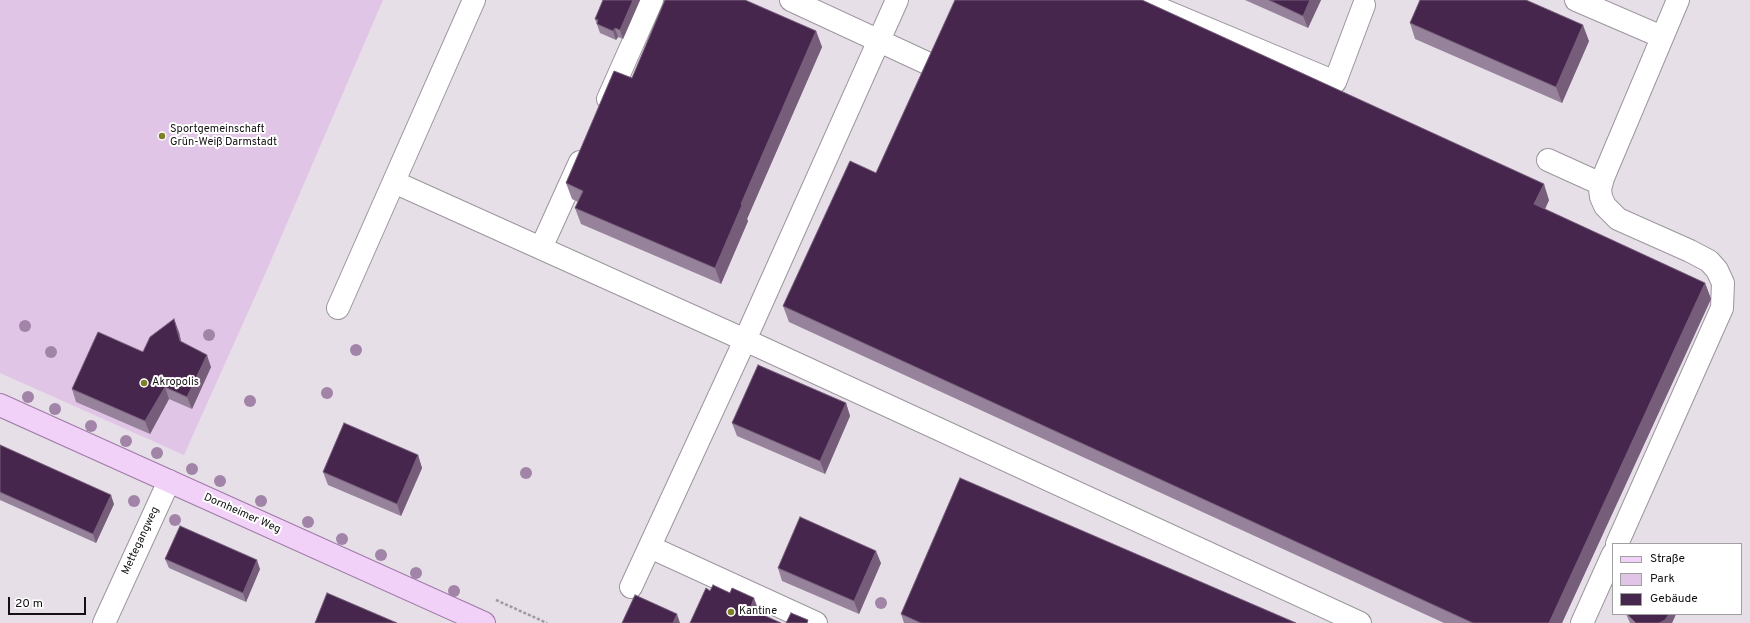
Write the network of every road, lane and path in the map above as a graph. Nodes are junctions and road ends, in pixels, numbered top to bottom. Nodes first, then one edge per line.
1 (474, 0) edge
2 (652, 0) edge
3 (791, 0) edge
4 (898, 0) edge
5 (1139, 0) edge
6 (1576, 0) edge
7 (1678, 0) edge
8 (1364, 5) dead end
9 (1662, 37) junction
10 (879, 41) junction
11 (929, 64) edge
12 (601, 114) edge
13 (589, 142) edge
14 (1548, 160) dead end
15 (394, 182) junction
16 (1601, 184) junction
17 (541, 248) junction
18 (338, 308) dead end
19 (745, 340) junction
20 (0, 405) edge
21 (169, 481) junction
22 (1617, 543) edge
23 (650, 547) junction
24 (1612, 556) edge
25 (631, 587) dead end
26 (473, 621) edge
27 (104, 623) edge
28 (816, 623) edge
29 (1360, 623) edge
30 (1582, 623) edge

1 - 15 street
2 - 12 street
3 - 10 street
4 - 10 street
5 - 8 street
6 - 9 street
7 - 9 street
9 - 16 street
10 - 11 street
10 - 19 street
13 - 17 street
14 - 16 street
15 - 17 street
15 - 18 street
16 - 22 street
17 - 19 street
19 - 23 street
19 - 29 street
20 - 21 main road, Dornheimer Weg
21 - 26 main road, Dornheimer Weg
21 - 27 street, Mettegangweg
23 - 25 street
23 - 28 street
24 - 30 street

